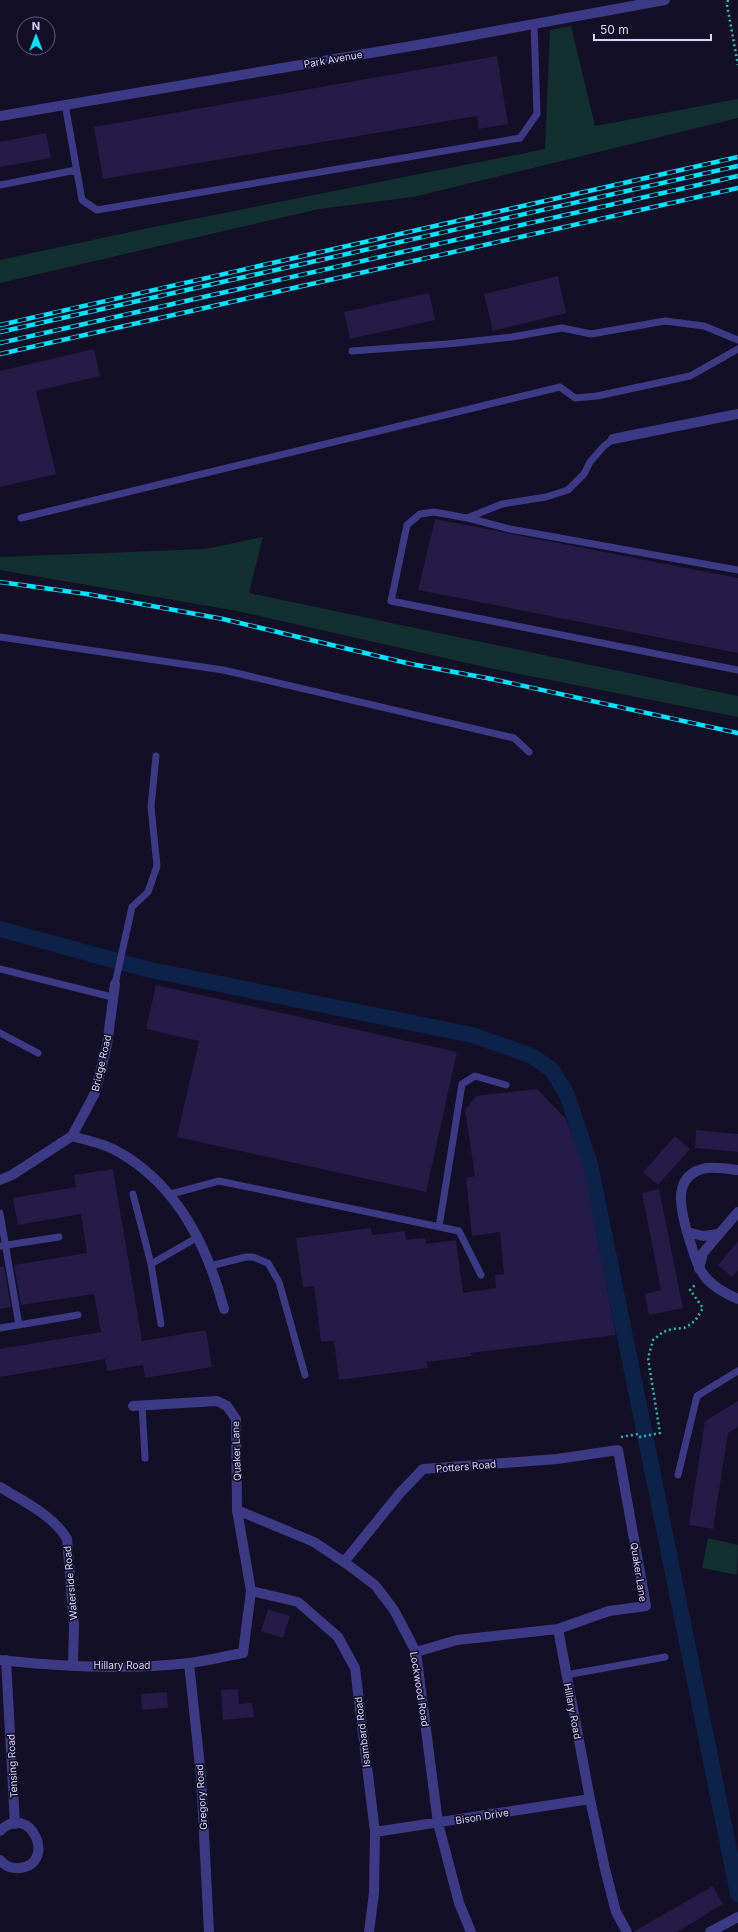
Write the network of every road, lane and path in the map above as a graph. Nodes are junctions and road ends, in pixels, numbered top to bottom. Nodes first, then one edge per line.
1 (665, 0) edge
2 (728, 0) edge
3 (534, 24) junction
4 (738, 65) edge
5 (65, 104) junction
6 (0, 116) edge
7 (76, 170) junction
8 (0, 185) edge
9 (738, 340) edge
10 (738, 349) edge
11 (352, 351) dead end
12 (738, 414) edge
13 (614, 439) joint
14 (22, 518) dead end
15 (467, 518) junction
16 (738, 570) edge
17 (0, 637) edge
18 (738, 670) edge
19 (529, 752) dead end
20 (156, 756) dead end
21 (0, 969) edge
22 (115, 984) joint
23 (112, 997) junction
24 (0, 1033) edge
25 (38, 1053) dead end
26 (506, 1085) dead end
27 (72, 1136) junction
28 (738, 1170) edge
29 (0, 1180) edge
30 (133, 1194) dead end
31 (171, 1194) junction
32 (738, 1212) edge
33 (0, 1213) edge
34 (439, 1227) junction
35 (687, 1232) junction
36 (719, 1234) junction
37 (59, 1237) dead end
38 (198, 1237) junction
39 (3, 1246) edge
40 (150, 1264) junction
41 (210, 1266) junction
42 (699, 1269) junction
43 (481, 1275) dead end
44 (699, 1281) dead end
45 (738, 1299) edge
46 (224, 1309) dead end
47 (78, 1315) dead end
48 (162, 1324) dead end
49 (19, 1325) junction
50 (0, 1328) edge
51 (738, 1371) edge
52 (305, 1376) dead end
53 (138, 1406) joint
54 (618, 1438) dead end
55 (618, 1450) joint
56 (145, 1458) dead end
57 (678, 1475) dead end
58 (0, 1487) edge
59 (237, 1510) junction
60 (344, 1562) junction
61 (251, 1591) junction
62 (558, 1628) junction
63 (243, 1652) joint
64 (416, 1652) junction
65 (665, 1657) dead end
66 (3, 1660) edge
67 (190, 1663) junction
68 (73, 1665) junction
69 (566, 1675) junction
70 (590, 1799) junction
71 (438, 1823) junction
72 (15, 1824) junction
73 (0, 1831) edge
74 (374, 1832) junction
75 (0, 1860) edge
76 (738, 1917) edge
77 (714, 1930) edge
78 (209, 1932) edge
79 (369, 1932) edge
80 (471, 1932) edge
81 (627, 1932) edge

1 - 3 street, Park Avenue
2 - 4 path
3 - 5 street, Park Avenue
3 - 7 lane
5 - 6 street, Park Avenue
5 - 7 lane
7 - 8 lane
9 - 11 lane
10 - 14 lane
12 - 13 street
13 - 15 lane
15 - 16 lane
15 - 18 lane
17 - 19 lane
20 - 22 lane
21 - 23 lane
22 - 23 street, Bridge Road
23 - 27 street, Bridge Road
24 - 25 lane
26 - 34 lane
27 - 29 street, Bridge Road
27 - 31 street
28 - 35 street
30 - 40 lane
31 - 34 lane
31 - 38 street
32 - 36 street
33 - 39 lane
34 - 43 lane
35 - 36 street
35 - 42 street
36 - 42 street
37 - 39 lane
38 - 40 lane
38 - 41 street
39 - 49 lane
40 - 48 lane
41 - 46 street
41 - 52 lane
42 - 45 street
44 - 54 path
47 - 49 lane
49 - 50 lane
51 - 57 lane
53 - 56 lane
53 - 59 street, Quaker Lane
55 - 60 street, Potters Road
55 - 62 street, Quaker Lane
58 - 68 street, Waterside Road
59 - 60 street, Lockwood Road
59 - 61 street, Quaker Lane
60 - 64 street, Lockwood Road
61 - 63 street, Quaker Lane
61 - 74 street, Isambard Road
62 - 64 street
62 - 69 street, Hillary Road
63 - 67 street, Hillary Road
64 - 71 street, Lockwood Road
65 - 69 lane
66 - 68 street, Hillary Road
66 - 72 street, Tensing Road
67 - 68 street, Hillary Road
67 - 78 street, Gregory Road
69 - 70 street, Hillary Road
70 - 71 street, Bison Drive
70 - 81 street, Hillary Road
71 - 74 street, Bison Drive
71 - 80 street, Lockwood Road
72 - 73 street
72 - 75 street
74 - 79 street, Isambard Road
76 - 77 street

